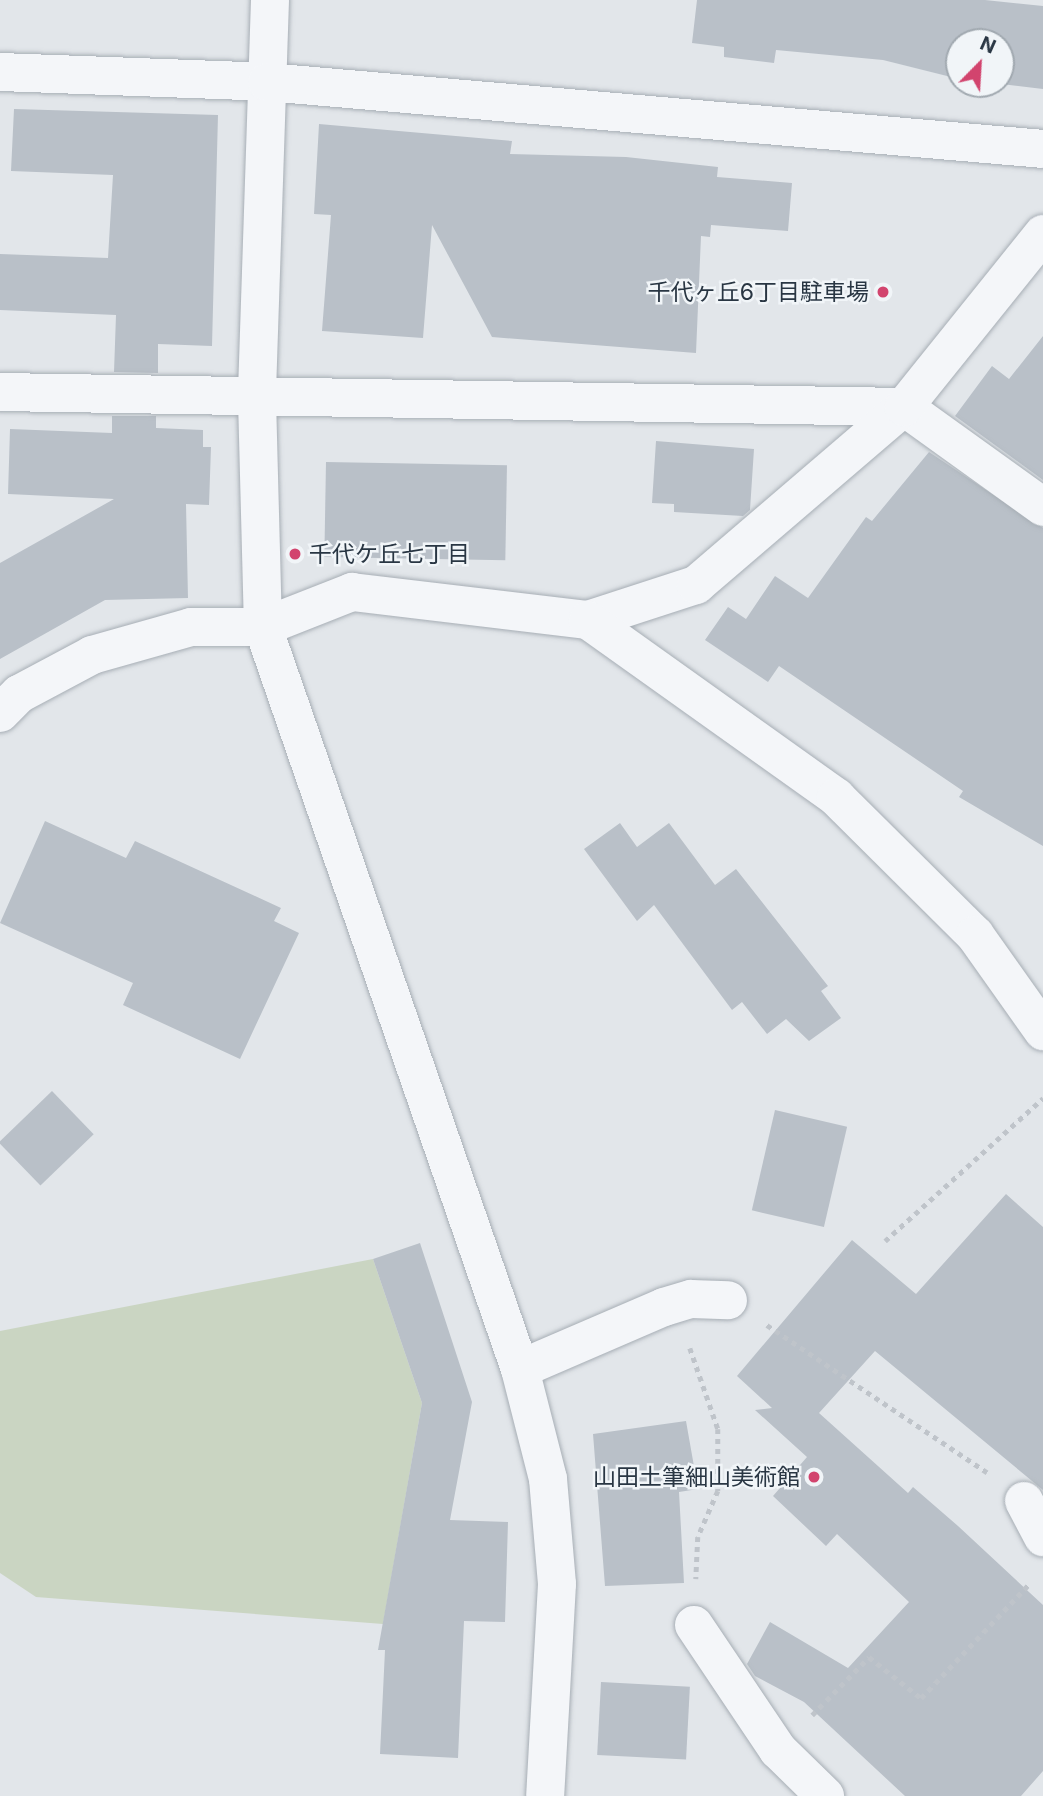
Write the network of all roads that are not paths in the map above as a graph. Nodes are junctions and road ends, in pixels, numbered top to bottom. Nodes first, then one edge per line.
1 (270, 0) edge
2 (0, 72) edge
3 (267, 82) junction
4 (1043, 149) edge
5 (1043, 234) edge
6 (0, 392) edge
7 (257, 399) junction
8 (904, 407) junction
9 (1043, 507) edge
10 (588, 620) junction
11 (263, 627) junction
12 (0, 713) edge
13 (1042, 1027) edge
14 (728, 1300) road end
15 (520, 1369) junction
16 (1024, 1501) road end
17 (1043, 1537) edge
18 (694, 1625) road end
19 (545, 1796) edge
20 (825, 1796) edge

1 - 3 street
2 - 3 street
3 - 4 street
3 - 7 street
5 - 8 street
6 - 7 street
7 - 8 street
7 - 11 street
8 - 9 street
8 - 10 street
10 - 11 street
10 - 13 street
11 - 12 street
11 - 15 street
14 - 15 street
15 - 19 street
16 - 17 street
18 - 20 street

